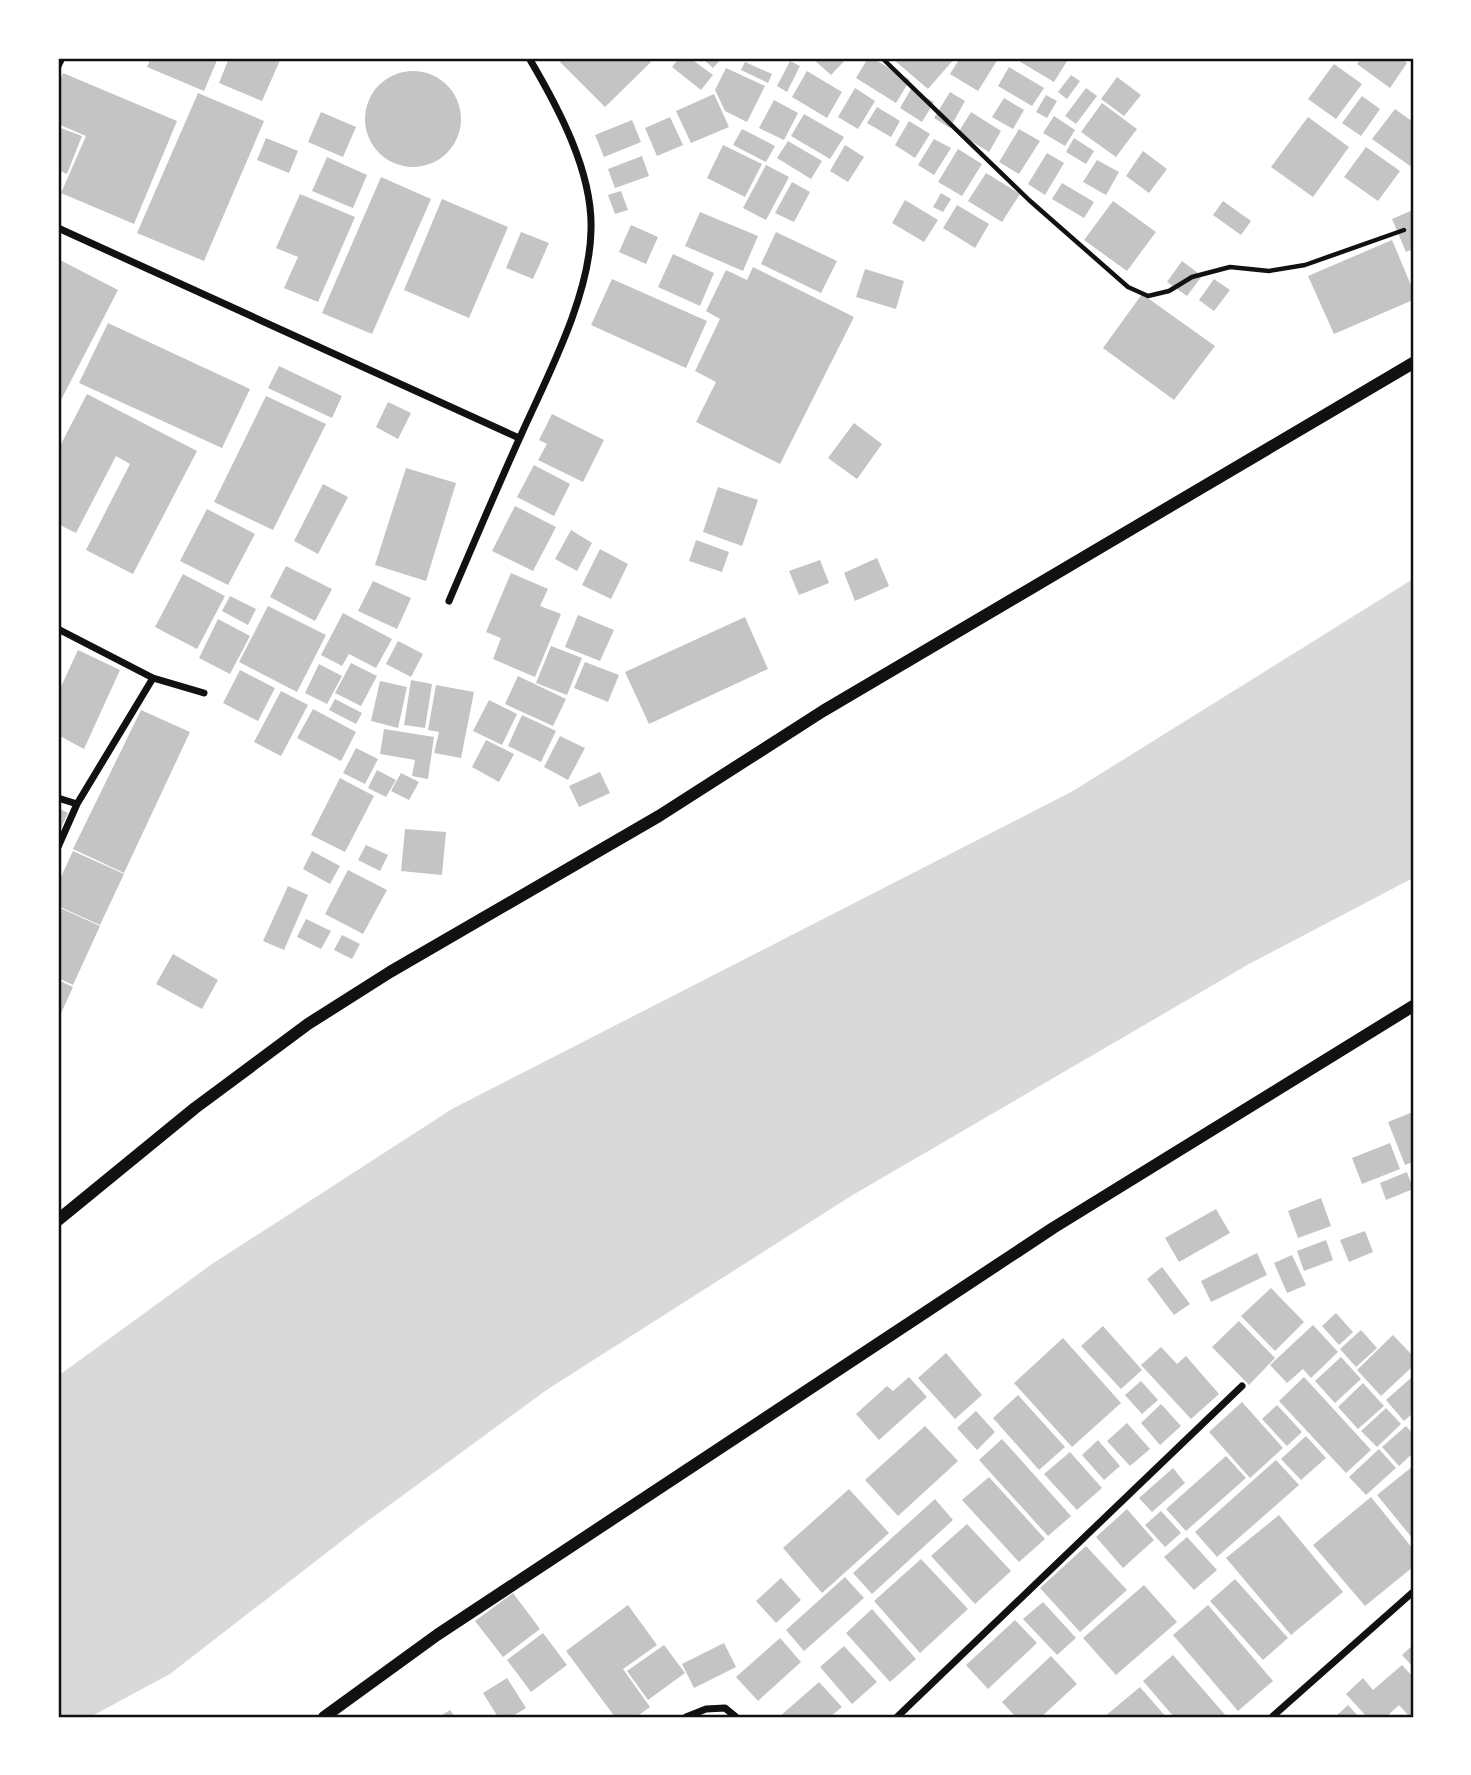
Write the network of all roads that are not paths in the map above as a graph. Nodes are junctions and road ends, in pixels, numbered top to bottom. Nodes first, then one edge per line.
1 (62, 58) edge
2 (529, 58) edge
3 (58, 66) edge
4 (58, 228) edge
5 (1413, 363) edge
6 (519, 438) junction
7 (449, 601) dead end
8 (58, 629) edge
9 (153, 678) junction
10 (204, 693) dead end
11 (58, 798) edge
12 (78, 804) junction
13 (58, 847) edge
14 (1413, 1006) edge
15 (58, 1220) edge
16 (1242, 1386) dead end
17 (1413, 1592) edge
18 (324, 1717) edge
19 (686, 1717) edge
20 (736, 1717) edge
21 (897, 1717) edge
22 (1272, 1717) edge

1 - 3 street
2 - 6 street
4 - 6 street
5 - 15 street
6 - 7 street
8 - 9 street
9 - 10 street
9 - 12 street
11 - 12 street
12 - 13 street
14 - 18 street
16 - 21 street
17 - 22 street
19 - 20 street

